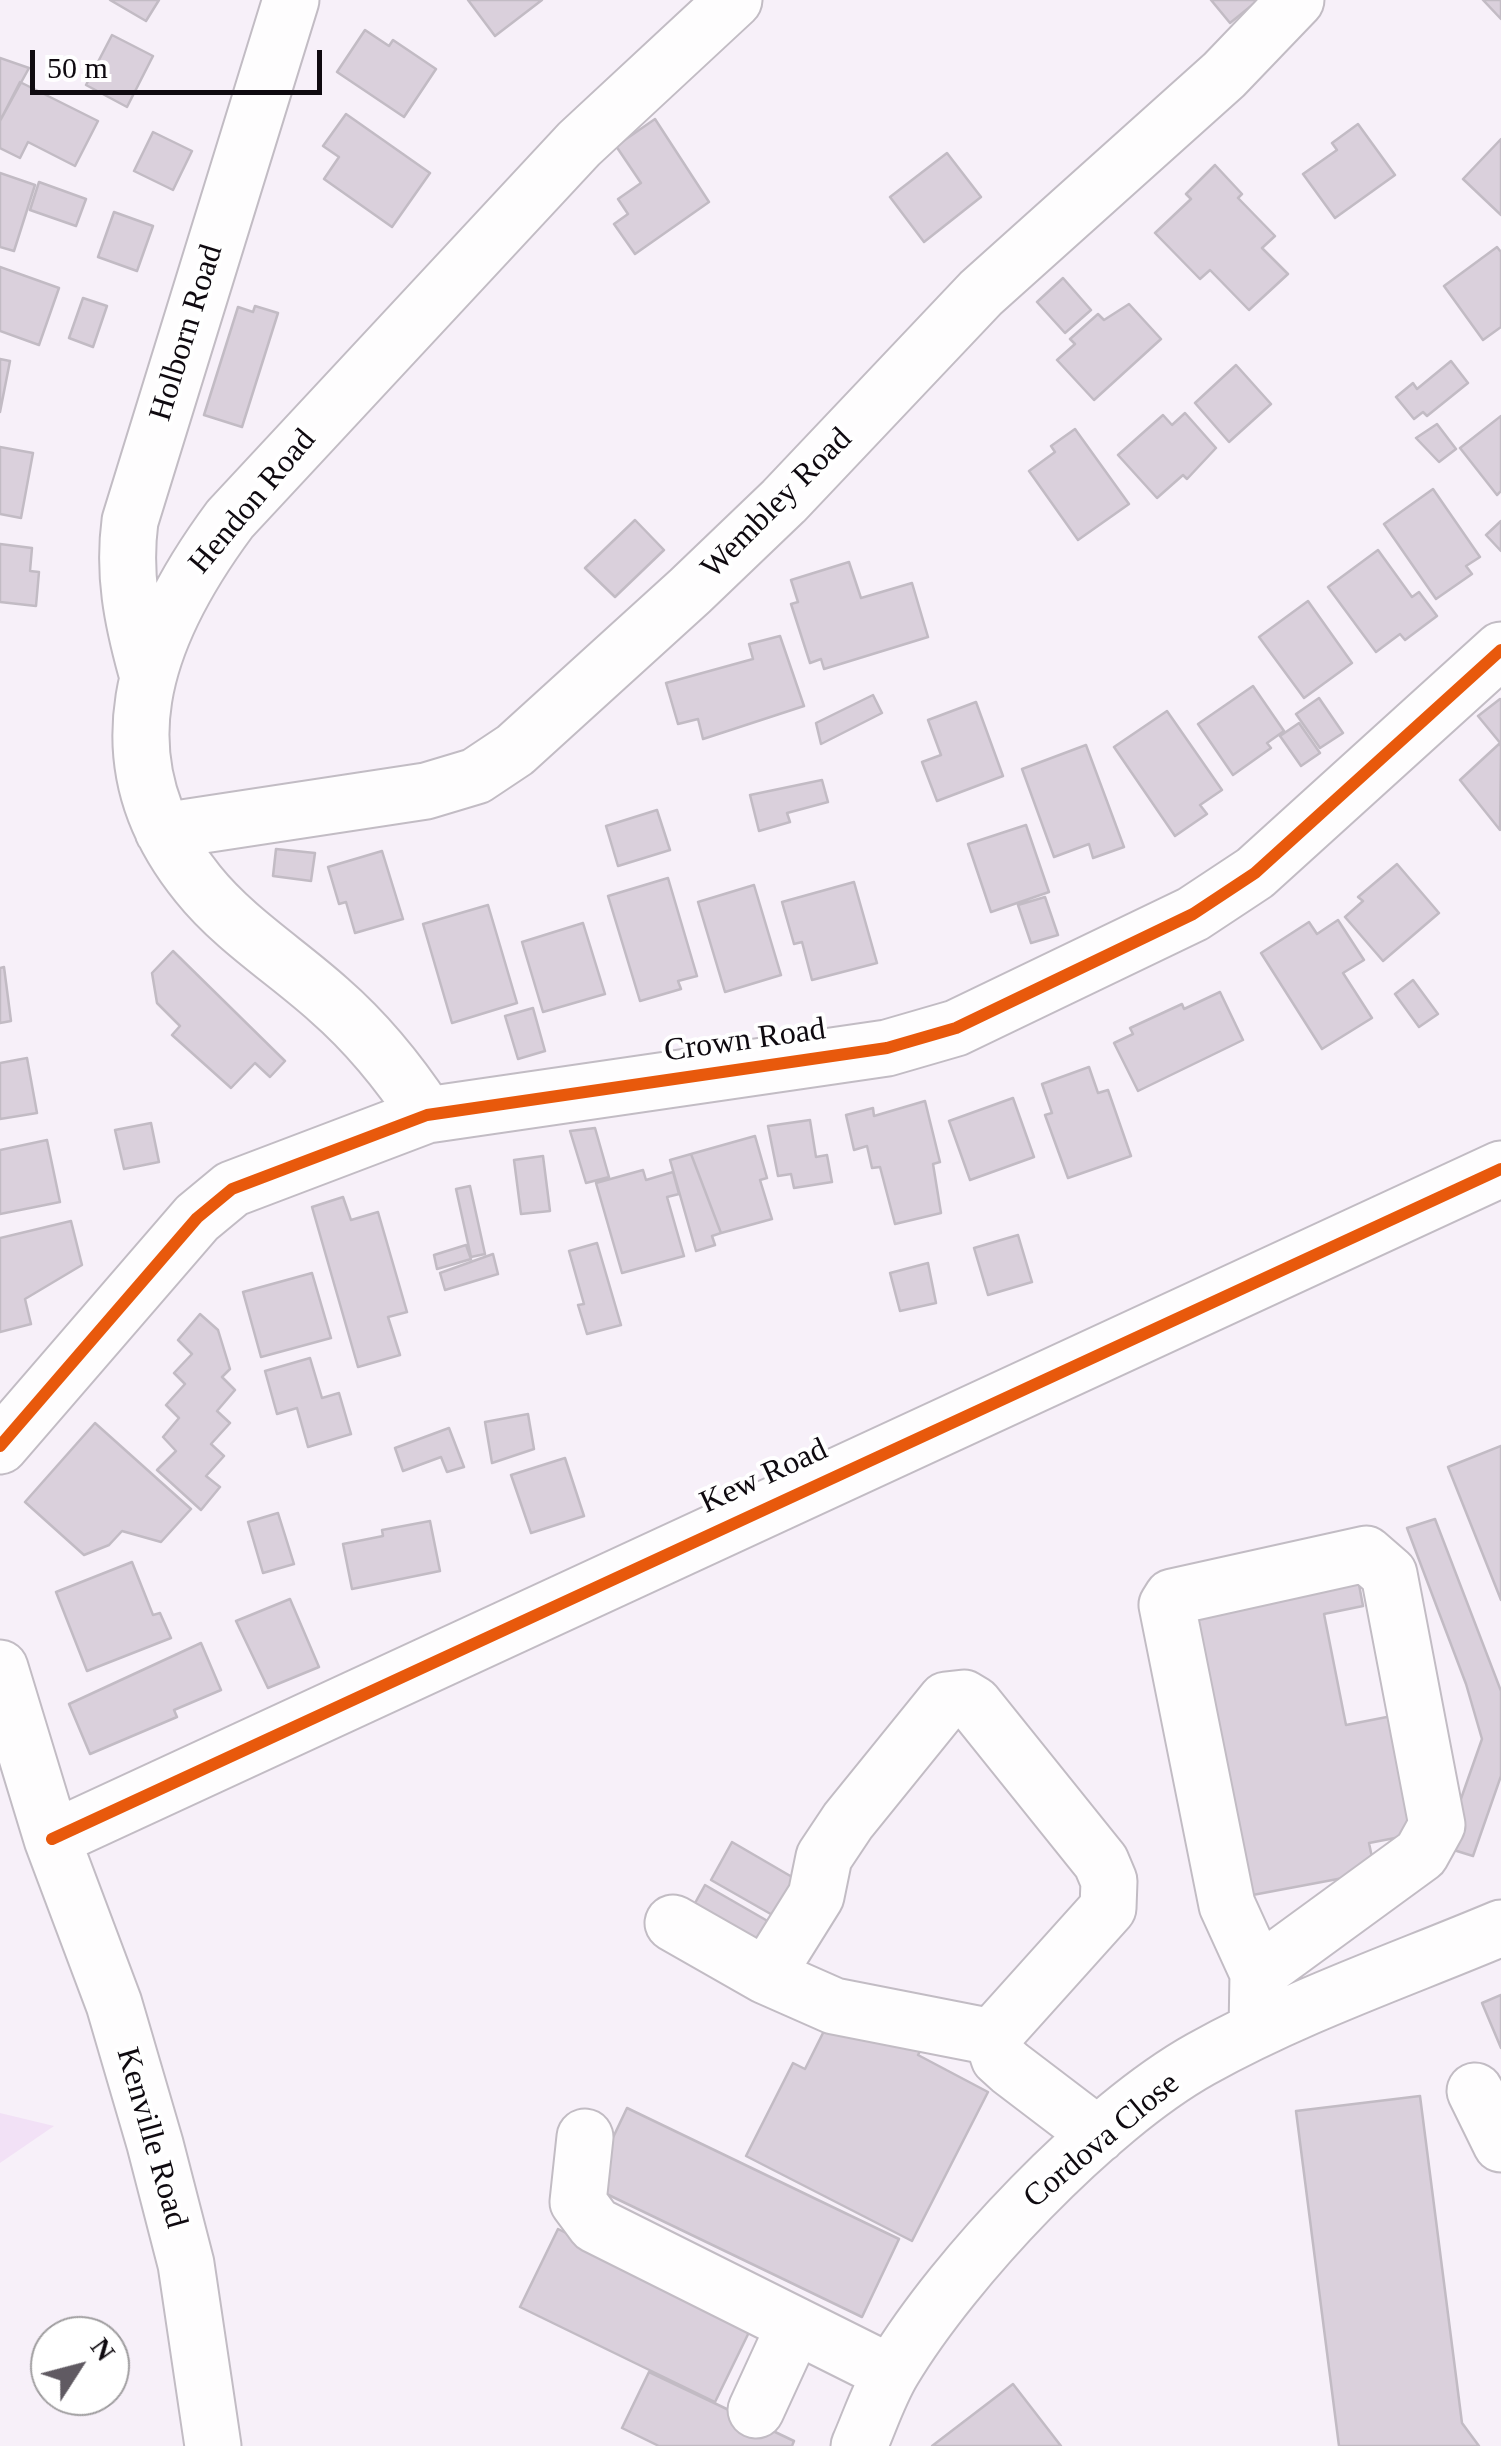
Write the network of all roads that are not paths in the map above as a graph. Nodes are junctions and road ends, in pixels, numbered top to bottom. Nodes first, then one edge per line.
1 (291, 0) edge
2 (734, 0) edge
3 (1296, 0) edge
4 (1501, 650) edge
5 (146, 670) junction
6 (163, 831) junction
7 (427, 1114) junction
8 (1501, 1169) edge
9 (0, 1446) edge
10 (0, 1668) edge
11 (52, 1840) junction
12 (673, 1923) dead end
13 (1501, 1928) edge
14 (1258, 1973) junction
15 (766, 1976) junction
16 (1257, 2030) junction
17 (992, 2037) junction
18 (1475, 2092) dead end
19 (1098, 2135) junction
20 (585, 2137) dead end
21 (1501, 2144) edge
22 (795, 2325) junction
23 (891, 2373) junction
24 (756, 2410) dead end
25 (213, 2446) edge
26 (859, 2446) edge

1 - 5 street, Holborn Road
2 - 5 street, Hendon Road
3 - 6 street, Wembley Road
4 - 7 street, Crown Road
5 - 6 street, Hendon Road
6 - 7 street, Hendon Road
7 - 9 street, Crown Road
8 - 11 street, Kew Road
10 - 11 street, Kenville Road
11 - 25 street, Kenville Road
12 - 15 street
13 - 16 street, Cordova Close
14 - 14 street
14 - 16 street
15 - 17 street
15 - 17 street
16 - 19 street, Cordova Close
17 - 19 street
18 - 21 street
19 - 23 street, Cordova Close
20 - 22 street
22 - 23 street
22 - 24 street
23 - 26 street, Cordova Close

